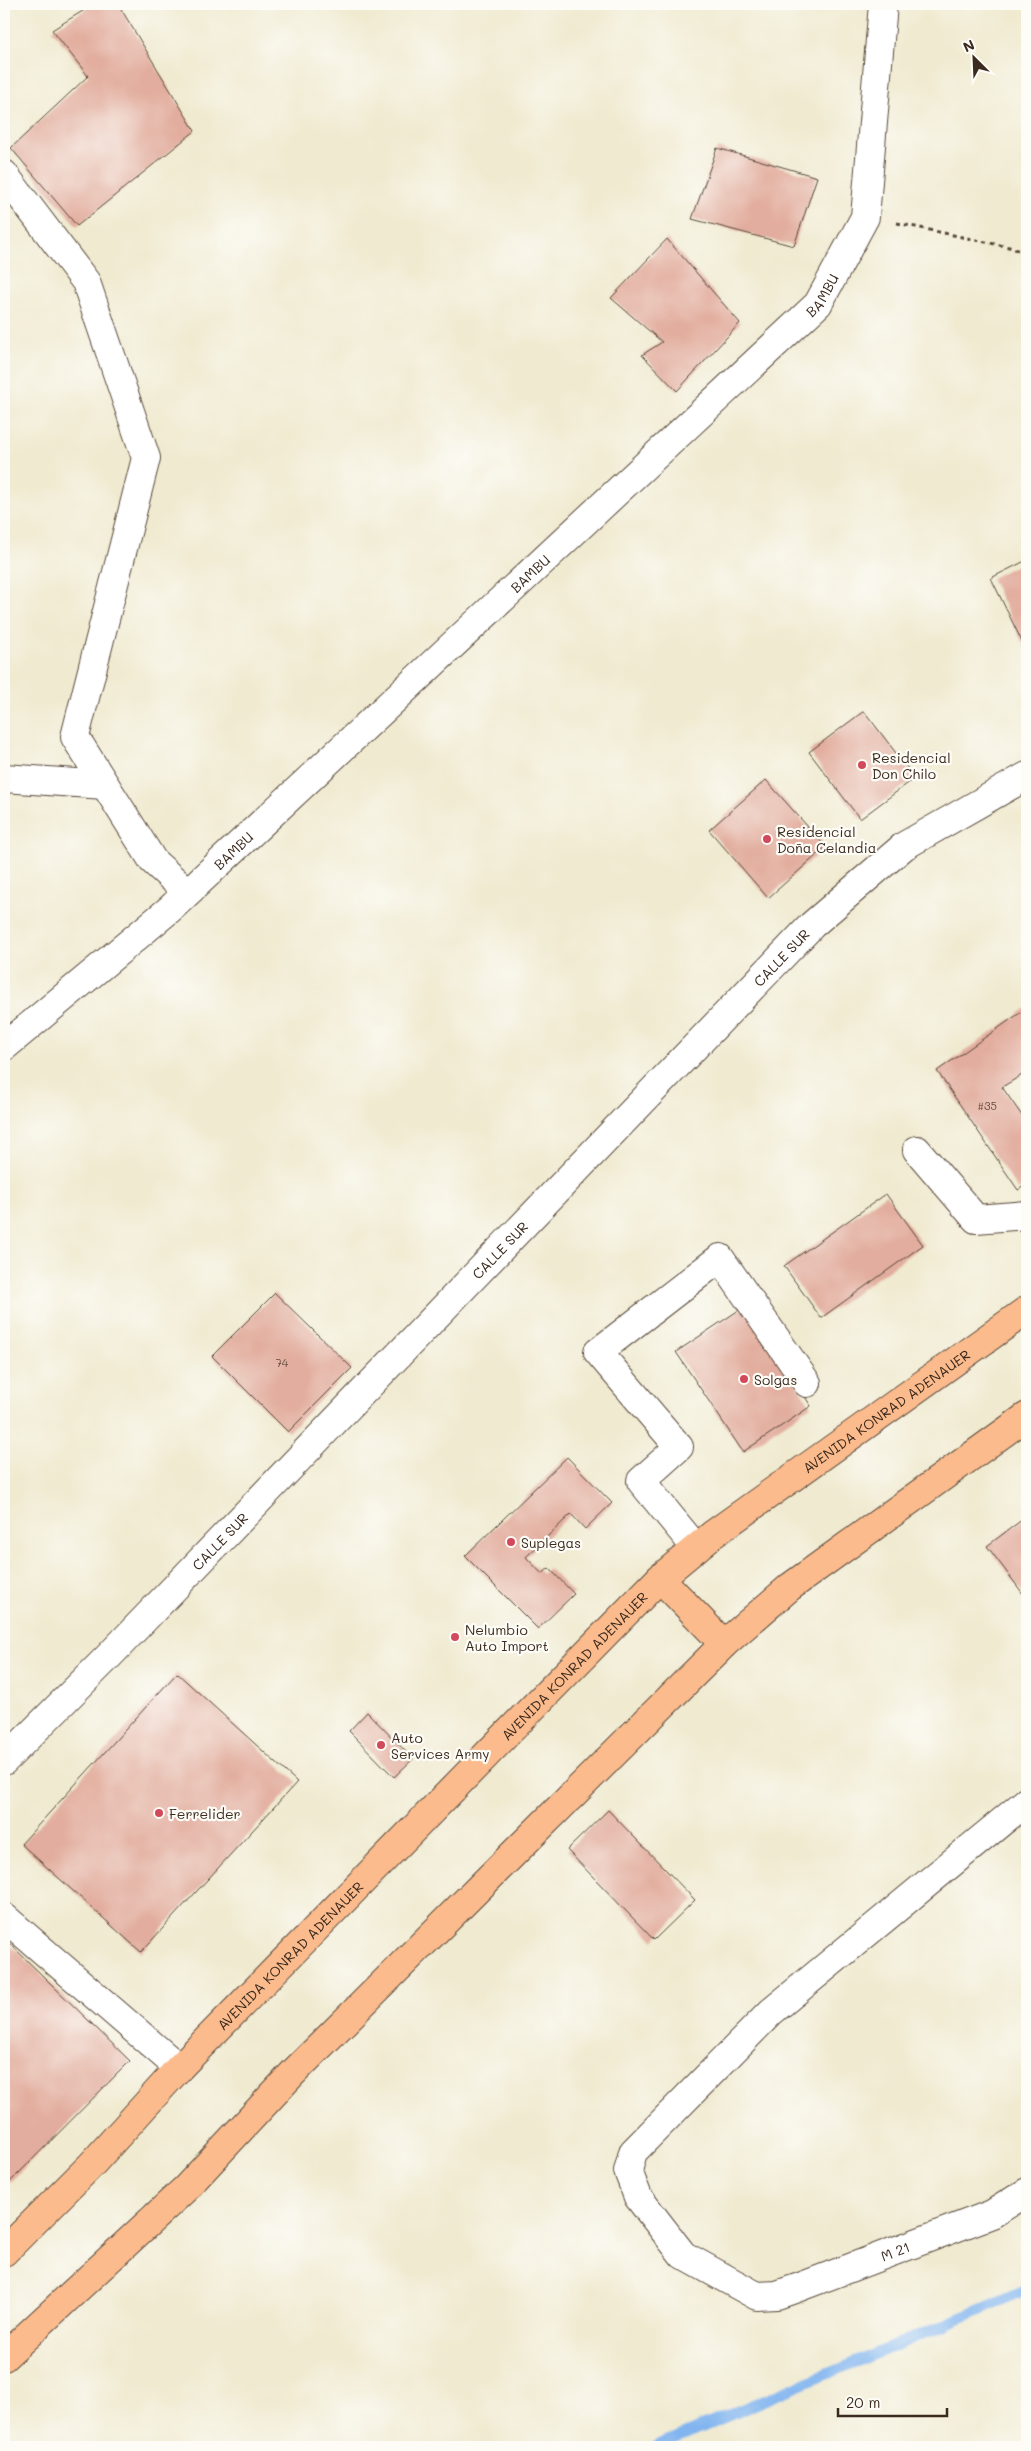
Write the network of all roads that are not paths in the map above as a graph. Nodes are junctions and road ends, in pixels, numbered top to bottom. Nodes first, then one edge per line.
1 (883, 4) edge
2 (4, 174) edge
3 (1027, 776) edge
4 (4, 778) edge
5 (105, 786) junction
6 (187, 892) junction
7 (4, 1046) edge
8 (917, 1150) dead end
9 (1027, 1215) edge
10 (1027, 1310) edge
11 (808, 1384) dead end
12 (1027, 1416) edge
13 (696, 1548) junction
14 (660, 1578) junction
15 (724, 1644) junction
16 (4, 1762) edge
17 (1027, 1801) edge
18 (4, 1917) edge
19 (179, 2068) junction
20 (1027, 2192) edge
21 (4, 2252) edge
22 (4, 2357) edge

1 - 6 street, BAMBU
2 - 5 street
3 - 16 street, CALLE SUR
4 - 5 street
5 - 6 street
6 - 7 street, BAMBU
8 - 9 street
10 - 13 main road, AVENIDA KONRAD ADENAUER
11 - 13 street
12 - 15 main road
13 - 14 main road, AVENIDA KONRAD ADENAUER
14 - 15 main road
14 - 19 main road, AVENIDA KONRAD ADENAUER
15 - 22 main road
17 - 20 street, M 21
18 - 19 street
19 - 21 main road, AVENIDA KONRAD ADENAUER

